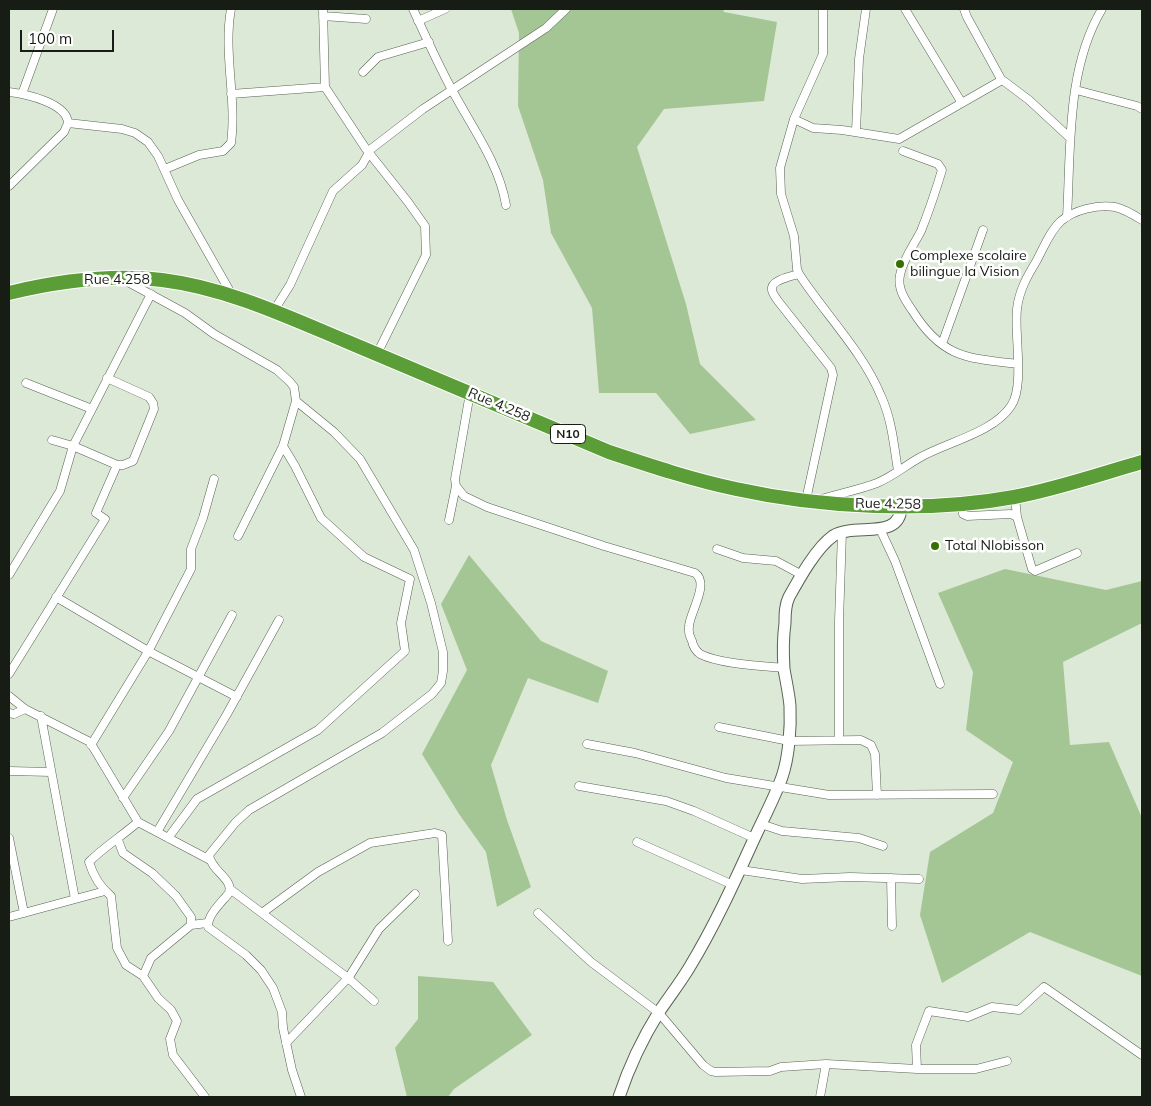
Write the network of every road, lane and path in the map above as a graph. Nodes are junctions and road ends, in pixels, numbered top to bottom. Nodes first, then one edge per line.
1 (53, 9) edge
2 (230, 9) edge
3 (413, 9) edge
4 (445, 9) edge
5 (566, 9) edge
6 (823, 9) edge
7 (866, 9) edge
8 (905, 9) edge
9 (964, 9) edge
10 (1102, 9) edge
11 (323, 12) edge
12 (366, 19) dead end
13 (418, 21) junction
14 (429, 42) junction
15 (363, 72) dead end
16 (1002, 80) junction
17 (325, 87) junction
18 (452, 90) junction
19 (1076, 90) junction
20 (9, 92) edge
21 (22, 94) junction
22 (231, 94) junction
23 (960, 104) junction
24 (1142, 109) edge
25 (794, 118) junction
26 (68, 123) junction
27 (856, 132) junction
28 (1069, 138) junction
29 (903, 151) dead end
30 (368, 153) junction
31 (165, 169) junction
32 (9, 186) edge
33 (506, 205) dead end
34 (1067, 217) junction
35 (1142, 220) edge
36 (983, 230) dead end
37 (799, 274) junction
38 (122, 279) junction
39 (9, 293) edge
40 (151, 294) junction
41 (234, 298) junction
42 (273, 312) junction
43 (942, 344) junction
44 (377, 354) junction
45 (1018, 364) junction
46 (107, 378) junction
47 (26, 383) dead end
48 (470, 393) junction
49 (296, 401) junction
50 (92, 408) junction
51 (52, 440) dead end
52 (73, 446) junction
53 (283, 446) junction
54 (1142, 462) edge
55 (117, 465) junction
56 (898, 471) junction
57 (214, 479) dead end
58 (456, 486) junction
59 (1016, 497) junction
60 (811, 501) junction
61 (962, 504) junction
62 (901, 506) junction
63 (1017, 517) junction
64 (449, 520) dead end
65 (880, 529) junction
66 (842, 532) junction
67 (238, 536) dead end
68 (716, 549) dead end
69 (1077, 553) dead end
70 (9, 575) edge
71 (802, 575) junction
72 (56, 597) junction
73 (232, 616) dead end
74 (278, 620) dead end
75 (148, 651) junction
76 (784, 668) junction
77 (9, 674) edge
78 (198, 678) junction
79 (940, 684) dead end
80 (9, 696) edge
81 (236, 697) junction
82 (25, 709) junction
83 (9, 713) edge
84 (40, 716) junction
85 (719, 727) dead end
86 (839, 740) junction
87 (789, 741) junction
88 (587, 744) dead end
89 (91, 745) junction
90 (9, 771) edge
91 (51, 772) junction
92 (578, 786) dead end
93 (778, 787) junction
94 (993, 794) dead end
95 (877, 795) junction
96 (123, 798) junction
97 (138, 822) junction
98 (761, 824) junction
99 (157, 832) junction
100 (9, 838) edge
101 (168, 838) junction
102 (754, 838) junction
103 (118, 840) junction
104 (637, 842) dead end
105 (883, 846) dead end
106 (210, 860) junction
107 (741, 870) junction
108 (891, 878) junction
109 (919, 879) dead end
110 (733, 885) junction
111 (230, 889) junction
112 (105, 891) junction
113 (415, 894) dead end
114 (75, 899) junction
115 (24, 913) junction
116 (262, 913) junction
117 (538, 913) dead end
118 (9, 917) edge
119 (207, 923) junction
120 (191, 925) junction
121 (892, 926) dead end
122 (448, 941) dead end
123 (143, 976) junction
124 (348, 978) junction
125 (374, 1001) dead end
126 (659, 1013) junction
127 (286, 1043) junction
128 (1142, 1054) edge
129 (1007, 1061) dead end
130 (826, 1064) junction
131 (917, 1069) junction
132 (621, 1096) edge
133 (205, 1097) edge
134 (301, 1097) edge
135 (820, 1097) edge

1 - 21 street
2 - 22 street
3 - 13 street
4 - 13 street
5 - 18 street
6 - 25 street
7 - 27 street
8 - 23 street
9 - 16 street
10 - 19 street
11 - 12 street
11 - 17 street
13 - 14 street
14 - 15 street
14 - 18 street
16 - 23 street
16 - 28 street
17 - 22 street
17 - 30 street
18 - 30 street
18 - 33 street
19 - 24 street
19 - 28 street
20 - 21 street
21 - 26 street
22 - 31 street
23 - 27 street
25 - 27 street
25 - 37 street
26 - 31 street
26 - 32 street
28 - 34 street
29 - 43 street
30 - 42 street
30 - 44 street
31 - 41 street
34 - 35 street
34 - 45 street
36 - 43 street
37 - 56 street
37 - 60 street
38 - 39 highway, Rue 4.258 / N10
38 - 40 street
38 - 41 highway, Rue 4.258 / N10
40 - 46 street
40 - 49 street
41 - 42 highway, Rue 4.258 / N10
42 - 44 highway, Rue 4.258 / N10
43 - 45 street
44 - 48 highway, Rue 4.258 / N10
45 - 56 street
46 - 50 street
46 - 55 street
47 - 50 street
48 - 58 street
48 - 60 highway, Rue 4.258 / N10
49 - 53 street
49 - 106 street
50 - 52 street
51 - 52 street
52 - 55 street
52 - 70 street
53 - 67 street
53 - 101 street
54 - 59 highway, Rue 4.258 / N10
55 - 72 street
56 - 60 street
57 - 75 street
58 - 64 street
58 - 76 street
59 - 61 highway, Rue 4.258 / N10
59 - 63 street
60 - 62 highway, Rue 4.258 / N10
61 - 62 highway, Rue 4.258 / N10
61 - 63 street
62 - 65 street
63 - 69 street
65 - 66 street
65 - 79 street
66 - 71 street
66 - 86 street
68 - 71 street
71 - 76 street
72 - 75 street
72 - 77 street
73 - 78 street
74 - 81 street
75 - 78 street
75 - 89 street
76 - 87 street
78 - 81 street
78 - 96 street
80 - 82 street
81 - 99 street
82 - 83 street
82 - 84 street
84 - 89 street
84 - 91 street
85 - 87 street
86 - 87 street
86 - 95 street
87 - 93 street
88 - 93 street
89 - 96 street
90 - 91 street
91 - 114 street
92 - 102 street
93 - 95 street
93 - 98 street
94 - 95 street
96 - 97 street
97 - 99 street
97 - 103 street
98 - 102 street
98 - 105 street
99 - 101 street
100 - 115 street
101 - 106 street
102 - 107 street
103 - 112 street
103 - 120 street
104 - 110 street
106 - 111 street
107 - 108 street
107 - 110 street
108 - 109 street
108 - 121 street
110 - 126 street
111 - 116 street
111 - 119 street
112 - 114 street
112 - 123 street
113 - 124 street
114 - 115 street
115 - 118 street
116 - 122 street
116 - 124 street
117 - 126 street
119 - 120 street
119 - 127 street
120 - 123 street
123 - 133 street
124 - 125 street
124 - 127 street
126 - 130 street
126 - 132 street
127 - 134 street
128 - 131 street
129 - 131 street
130 - 131 street
130 - 135 street

